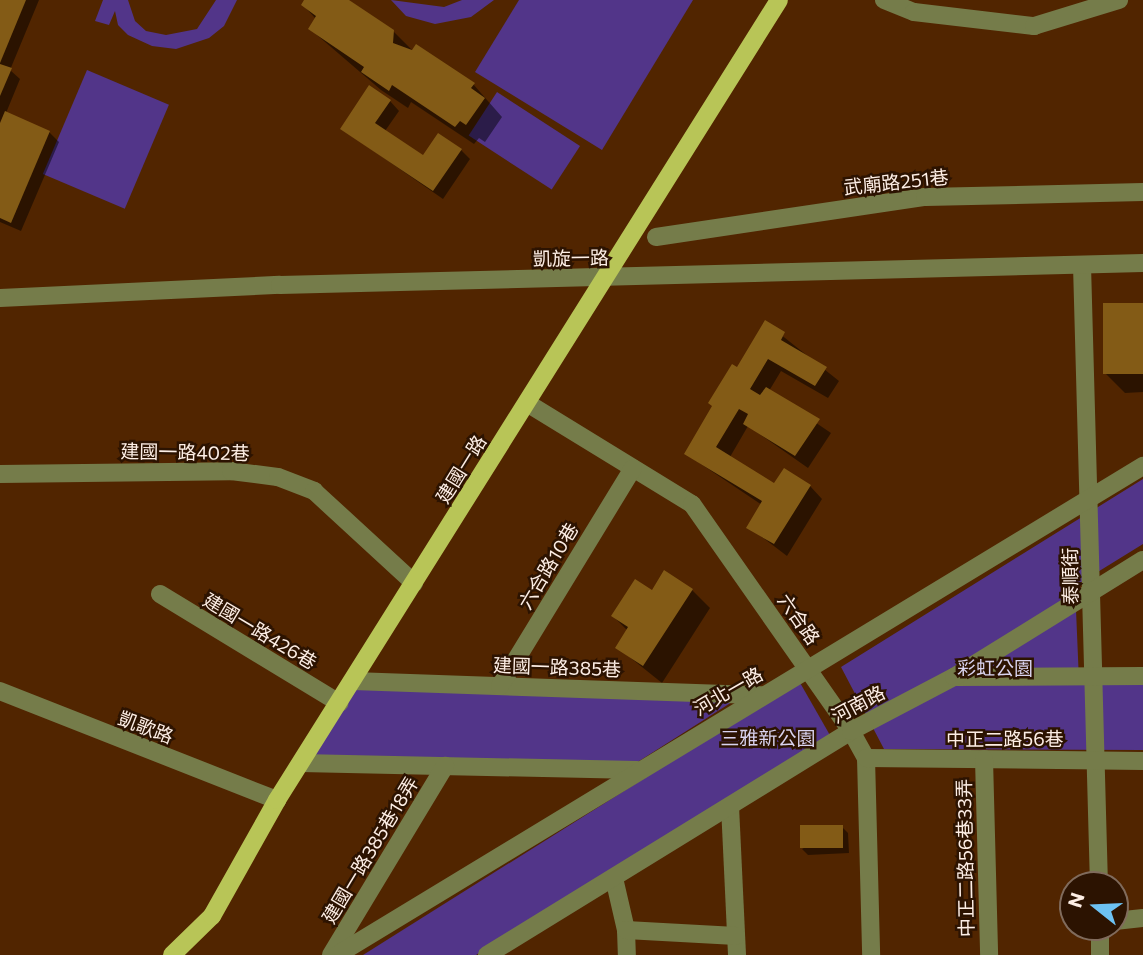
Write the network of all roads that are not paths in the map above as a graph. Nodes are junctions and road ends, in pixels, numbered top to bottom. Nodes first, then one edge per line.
1 (779, 0) edge
2 (884, 0) edge
3 (1119, 0) edge
4 (1143, 191) edge
5 (656, 237) dead end
6 (1143, 263) edge
7 (1082, 265) junction
8 (605, 279) junction
9 (0, 298) edge
10 (527, 403) junction
11 (1143, 466) edge
12 (633, 468) junction
13 (0, 474) edge
14 (1089, 500) junction
15 (1143, 559) edge
16 (414, 583) junction
17 (1091, 593) junction
18 (160, 594) dead end
19 (810, 671) junction
20 (1093, 676) junction
21 (1143, 676) edge
22 (954, 677) junction
23 (353, 681) junction
24 (500, 686) junction
25 (0, 691) edge
26 (761, 695) junction
27 (339, 703) junction
28 (851, 731) junction
29 (866, 758) junction
30 (984, 759) junction
31 (1095, 760) junction
32 (1143, 761) edge
33 (301, 763) junction
34 (445, 766) junction
35 (637, 770) junction
36 (276, 800) junction
37 (730, 806) junction
38 (1099, 871) edge
39 (614, 878) junction
40 (626, 930) junction
41 (736, 936) junction
42 (172, 955) edge
43 (331, 955) edge
44 (337, 955) edge
45 (488, 955) edge
46 (627, 955) edge
47 (737, 955) edge
48 (871, 955) edge
49 (989, 955) edge

1 - 8 main road, 建國一路
2 - 3 street
4 - 5 street, 武廟路251巷
6 - 7 street, 凱旋一路
7 - 8 street, 凱旋一路
7 - 14 street, 泰順街
8 - 9 street, 凱旋一路
8 - 10 main road, 建國一路
10 - 12 street, 六合路
10 - 16 main road, 建國一路
11 - 14 street, 河北一路
12 - 19 street, 六合路
12 - 24 street, 六合路10巷
13 - 16 street, 建國一路402巷
14 - 17 street, 泰順街
14 - 19 street, 河北一路
15 - 17 street, 河南路
16 - 23 main road, 建國一路
17 - 20 street, 泰順街
17 - 22 street, 河南路
18 - 27 street, 建國一路426巷
19 - 26 street, 河北一路
19 - 28 street, 六合路
20 - 21 street
20 - 22 street
20 - 31 street, 泰順街
22 - 28 street, 河南路
23 - 24 street, 建國一路385巷
23 - 27 main road, 建國一路
24 - 26 street, 建國一路385巷
25 - 36 street, 凱歌路
26 - 35 street, 河北一路
27 - 33 main road, 建國一路
28 - 29 street, 六合路
28 - 37 street, 河南路
29 - 30 street, 中正二路56巷
29 - 48 street, 六合路
30 - 31 street, 中正二路56巷
30 - 49 street, 中正二路56巷33弄
31 - 32 street, 中正二路56巷
31 - 38 street, 泰順街
33 - 34 street
33 - 36 main road, 建國一路
34 - 35 street
34 - 43 street, 建國一路385巷18弄
35 - 44 street, 河北一路
36 - 42 main road, 建國一路
37 - 39 street, 河南路
37 - 41 street
39 - 40 street
39 - 45 street, 河南路
40 - 41 street
40 - 46 street
41 - 47 street

